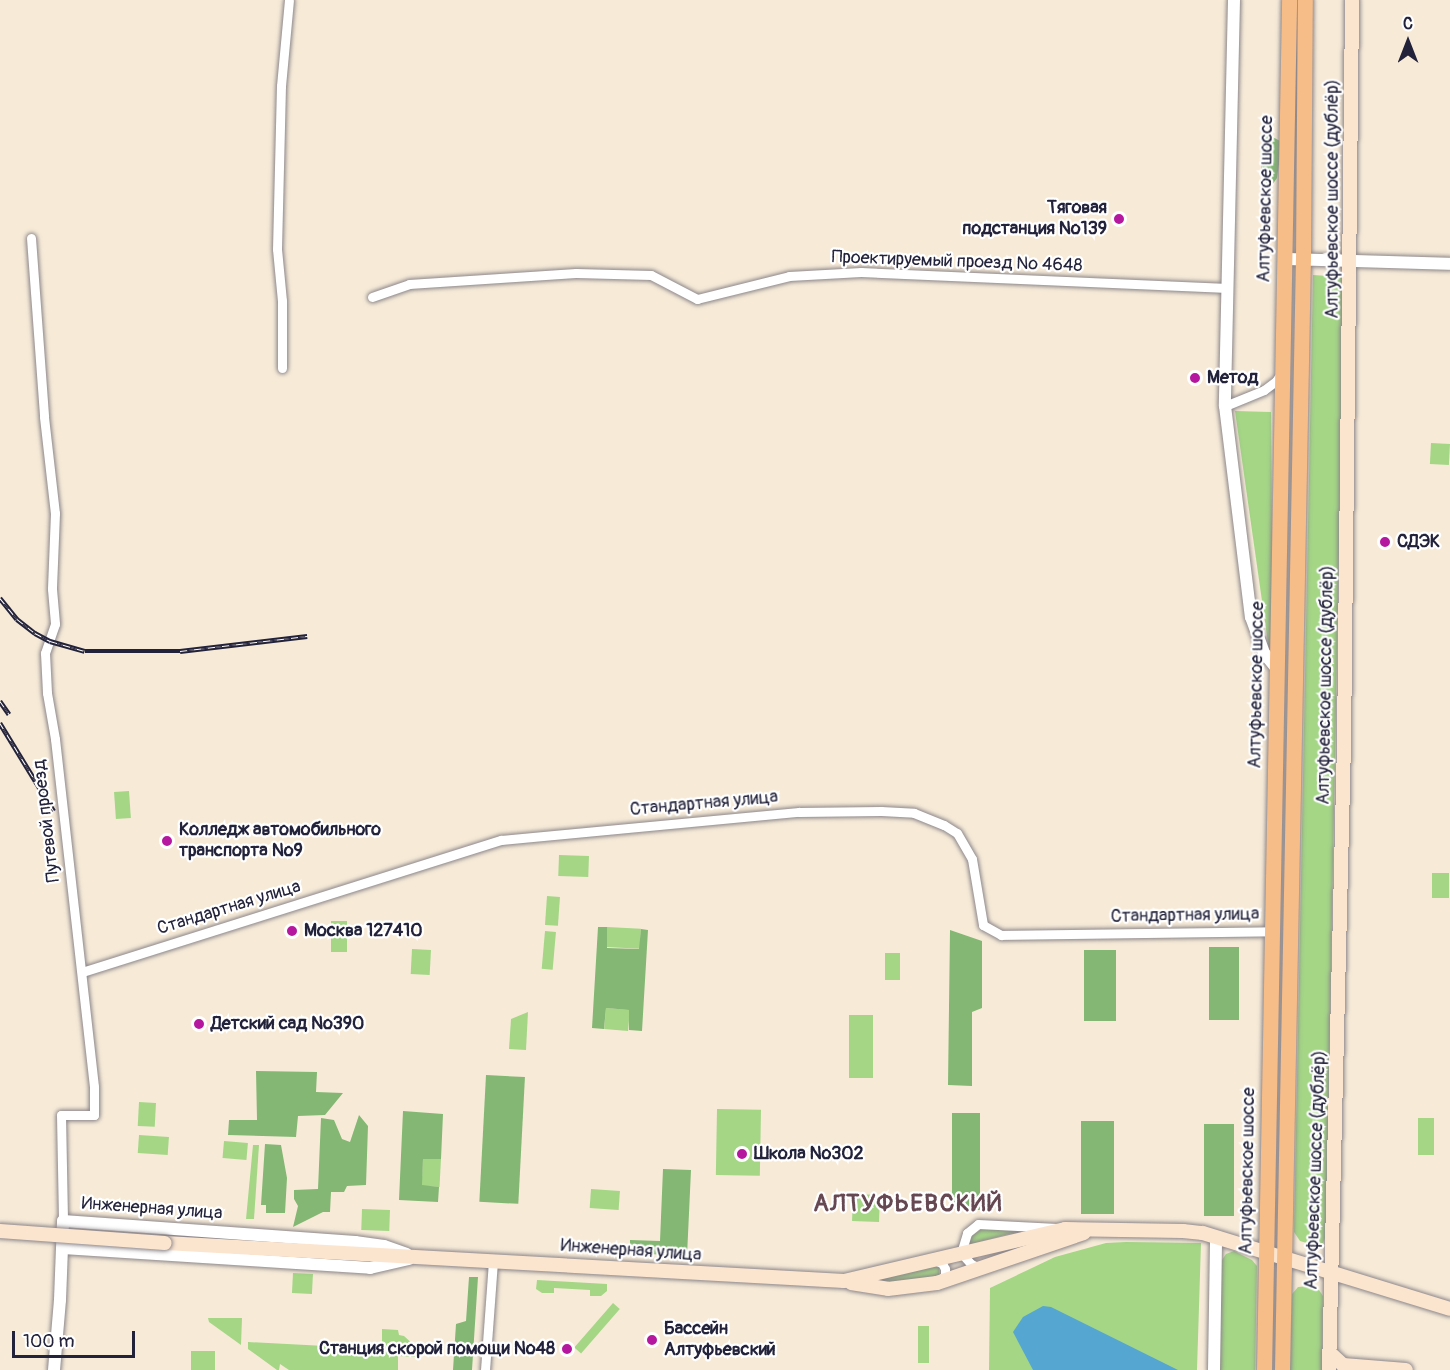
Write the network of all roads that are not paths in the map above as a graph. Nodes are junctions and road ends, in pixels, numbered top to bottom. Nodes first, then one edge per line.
1 (289, 0) edge
2 (1234, 0) edge
3 (1289, 0) edge
4 (1305, 0) edge
5 (1352, 0) edge
6 (31, 238) dead end
7 (1285, 259) junction
8 (1303, 260) junction
9 (1350, 263) junction
10 (1450, 264) edge
11 (1228, 288) junction
12 (372, 297) dead end
13 (282, 368) dead end
14 (1283, 370) junction
15 (1225, 406) junction
16 (1277, 669) junction
17 (1272, 931) junction
18 (82, 972) junction
19 (63, 1221) junction
20 (1065, 1229) junction
21 (1116, 1230) junction
22 (0, 1231) edge
23 (1216, 1237) junction
24 (63, 1248) junction
25 (1266, 1252) junction
26 (961, 1253) junction
27 (416, 1257) junction
28 (1284, 1258) junction
29 (493, 1260) junction
30 (934, 1260) junction
31 (984, 1269) junction
32 (1331, 1272) junction
33 (844, 1281) junction
34 (937, 1283) junction
35 (1450, 1309) edge
36 (1329, 1352) junction
37 (1354, 1368) edge
38 (54, 1370) edge
39 (485, 1370) edge
40 (1214, 1370) edge
41 (1264, 1370) edge
42 (1282, 1370) edge
43 (1329, 1370) edge
44 (1406, 1370) edge

1 - 13 street
2 - 11 street
3 - 7 main road, Алтуфьевское шоссе
4 - 8 main road, Алтуфьевское шоссе
5 - 9 main road, Алтуфьевское шоссе (дублёр)
6 - 18 street, Путевой проезд
7 - 8 street
7 - 14 main road, Алтуфьевское шоссе
8 - 9 street
8 - 28 main road, Алтуфьевское шоссе
9 - 10 street
9 - 32 main road, Алтуфьевское шоссе (дублёр)
11 - 12 street, Проектируемый проезд № 4648
11 - 15 street
14 - 15 street
14 - 16 main road, Алтуфьевское шоссе
15 - 16 street
16 - 17 main road, Алтуфьевское шоссе
17 - 18 street, Стандартная улица
17 - 25 main road, Алтуфьевское шоссе
18 - 19 street, Путевой проезд
19 - 24 street, Путевой проезд
19 - 27 street, Инженерная улица
20 - 21 main road, Инженерная улица
20 - 26 main road, Инженерная улица
20 - 26 street
21 - 23 main road, Инженерная улица
21 - 31 main road, Инженерная улица
22 - 27 main road, bridge
23 - 25 main road, Инженерная улица
23 - 40 street
24 - 27 street, Инженерная улица
24 - 38 street, Путевой проезд
25 - 28 main road, Инженерная улица
25 - 41 main road, Алтуфьевское шоссе
26 - 30 main road, Инженерная улица
26 - 31 street
27 - 29 main road, Инженерная улица
28 - 32 main road, Инженерная улица
28 - 42 main road, Алтуфьевское шоссе
29 - 33 main road, Инженерная улица
29 - 39 street
30 - 33 main road, Инженерная улица
30 - 34 street
31 - 34 main road, Инженерная улица
32 - 35 main road, Инженерная улица
32 - 36 main road, Алтуфьевское шоссе (дублёр)
33 - 34 main road, Инженерная улица
36 - 37 main road
36 - 43 main road, Алтуфьевское шоссе (дублёр)
37 - 44 main road

